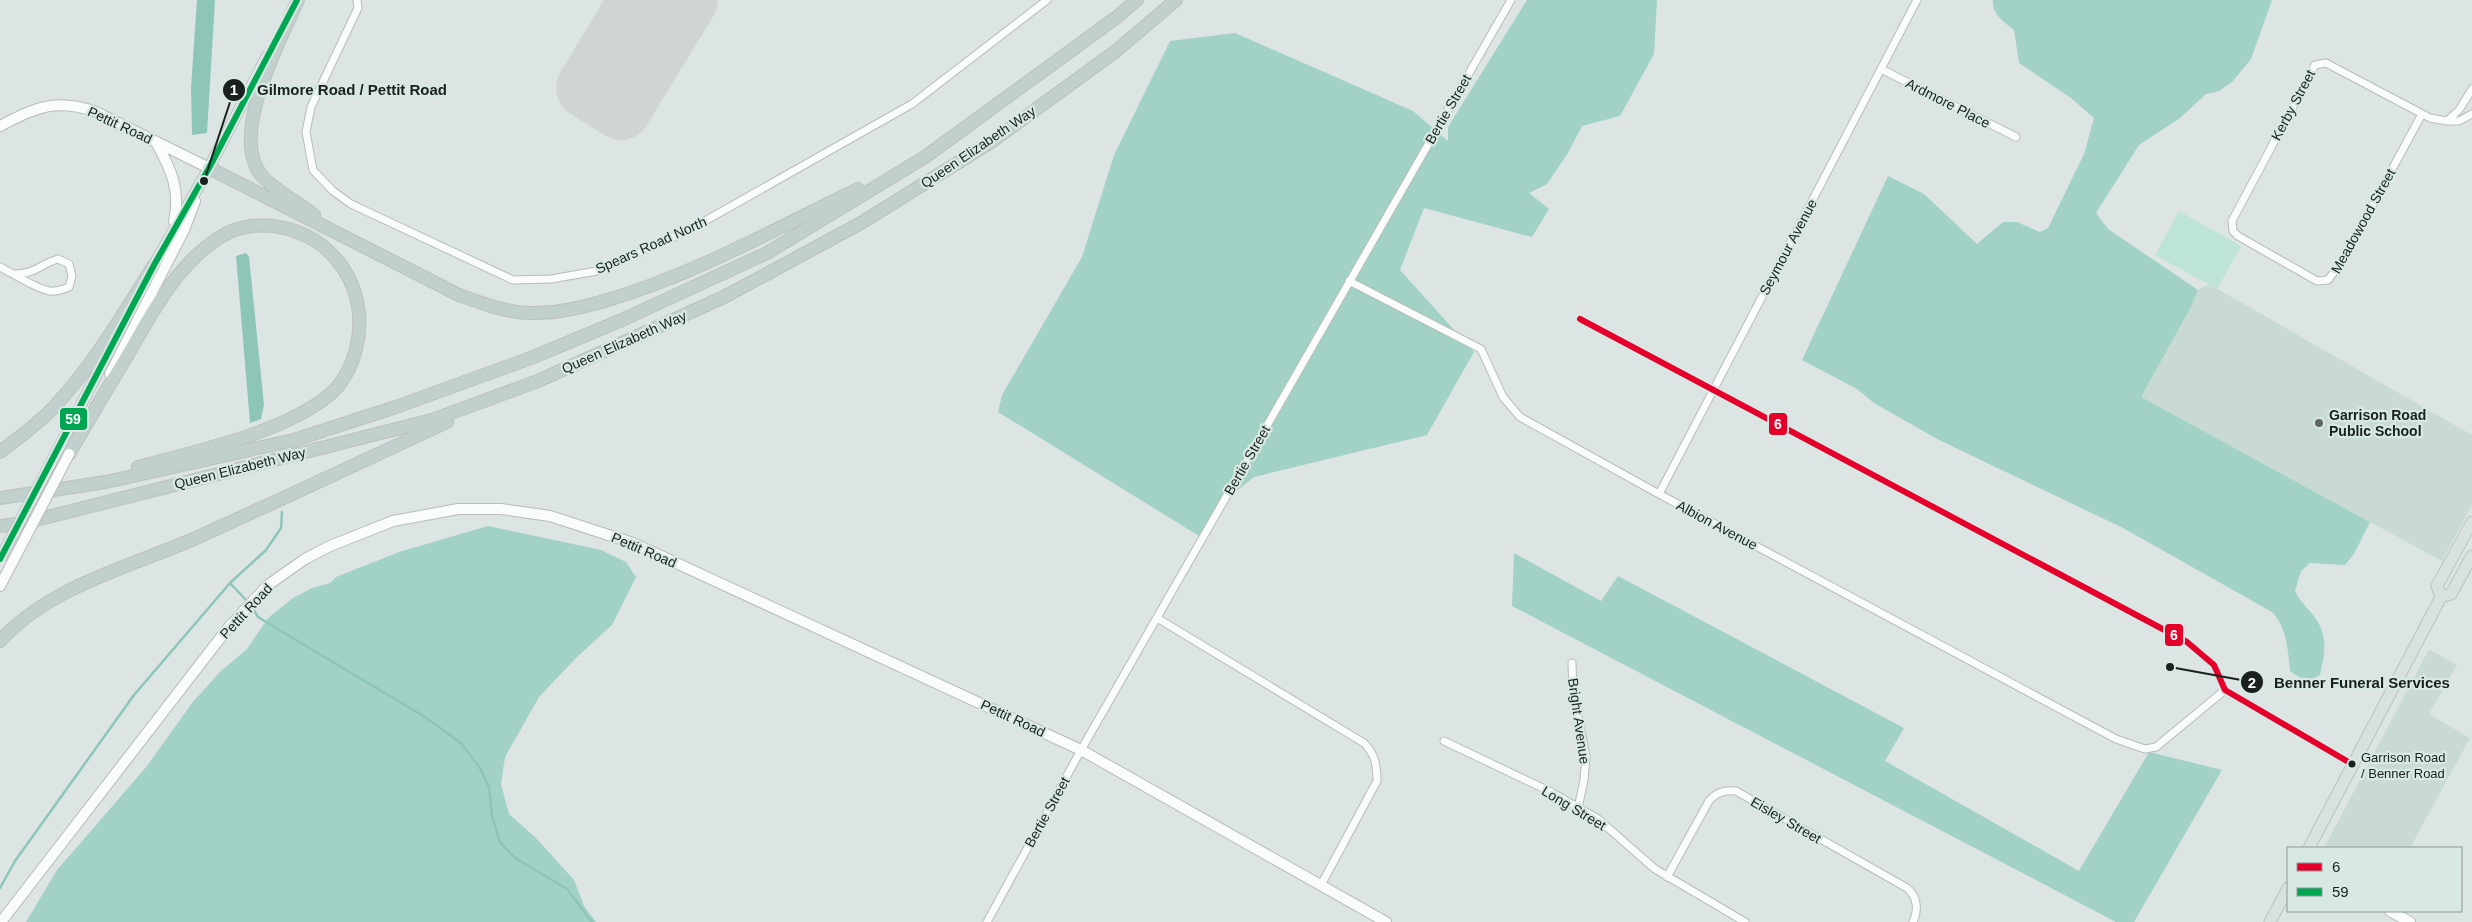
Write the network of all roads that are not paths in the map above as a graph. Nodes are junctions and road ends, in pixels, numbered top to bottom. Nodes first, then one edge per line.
1 (298, 0) edge
2 (357, 0) edge
3 (1047, 0) edge
4 (1137, 0) edge
5 (1176, 0) edge
6 (1511, 0) edge
7 (1917, 0) edge
8 (1881, 69) junction
9 (2472, 89) edge
10 (2422, 114) junction
11 (2472, 114) edge
12 (2447, 121) junction
13 (0, 126) edge
14 (2016, 137) dead end
15 (156, 142) junction
16 (925, 157) junction
17 (209, 168) junction
18 (2232, 226) joint
19 (171, 232) junction
20 (344, 238) junction
21 (154, 265) junction
22 (0, 268) edge
23 (14, 274) junction
24 (1349, 281) junction
25 (1580, 319) dead end
26 (538, 381) junction
27 (1713, 390) junction
28 (0, 452) edge
29 (69, 454) junction
30 (41, 492) junction
31 (1659, 494) junction
32 (0, 498) edge
33 (2472, 522) edge
34 (0, 528) edge
35 (2472, 556) edge
36 (0, 559) edge
37 (0, 586) edge
38 (2441, 597) junction
39 (1156, 618) junction
40 (0, 641) edge
41 (1572, 663) dead end
42 (2226, 690) junction
43 (1444, 741) dead end
44 (1081, 750) junction
45 (2352, 764) junction
46 (1578, 808) junction
47 (2310, 847) edge
48 (1667, 877) junction
49 (1321, 885) junction
50 (2287, 890) edge
51 (2392, 912) edge
52 (1, 922) edge
53 (987, 922) edge
54 (1386, 922) edge
55 (1745, 922) edge
56 (1912, 922) edge
57 (2270, 922) edge
58 (2410, 922) edge

1 - 17 street
1 - 20 highway
2 - 3 street, Spears Road North
4 - 16 highway, Queen Elizabeth Way
5 - 26 highway, Queen Elizabeth Way
6 - 24 street, Bertie Street
7 - 8 street, Seymour Avenue
8 - 14 street, Ardmore Place
8 - 27 street, Seymour Avenue
9 - 12 street
10 - 12 street
10 - 18 street, Kerby Street
10 - 18 street, Meadowood Street
11 - 12 street
13 - 15 street, Pettit Road
15 - 17 street, Pettit Road
15 - 19 street
16 - 20 highway
16 - 30 highway, Queen Elizabeth Way
17 - 19 street
17 - 20 highway
17 - 29 street
19 - 21 street
21 - 28 highway
21 - 36 street, bridge
22 - 23 street
23 - 23 street
24 - 31 street, Albion Avenue
24 - 39 street, Bertie Street
25 - 27 street
26 - 34 highway, Queen Elizabeth Way
26 - 40 highway
27 - 31 street, Seymour Avenue
27 - 42 street
29 - 30 highway
29 - 37 street, bridge
30 - 32 highway, Queen Elizabeth Way
31 - 42 street, Albion Avenue
33 - 38 main road
35 - 38 main road
38 - 45 main road
39 - 44 street, Bertie Street
39 - 49 street
41 - 46 street, Bright Avenue
42 - 45 street
43 - 46 street, Long Street
44 - 49 street, Pettit Road
44 - 52 street, Pettit Road
44 - 53 street, Bertie Street
45 - 47 main road
46 - 48 street, Long Street
48 - 55 street, Long Street
48 - 56 street, Eisley Street
49 - 54 street, Pettit Road
50 - 57 main road
51 - 58 street

